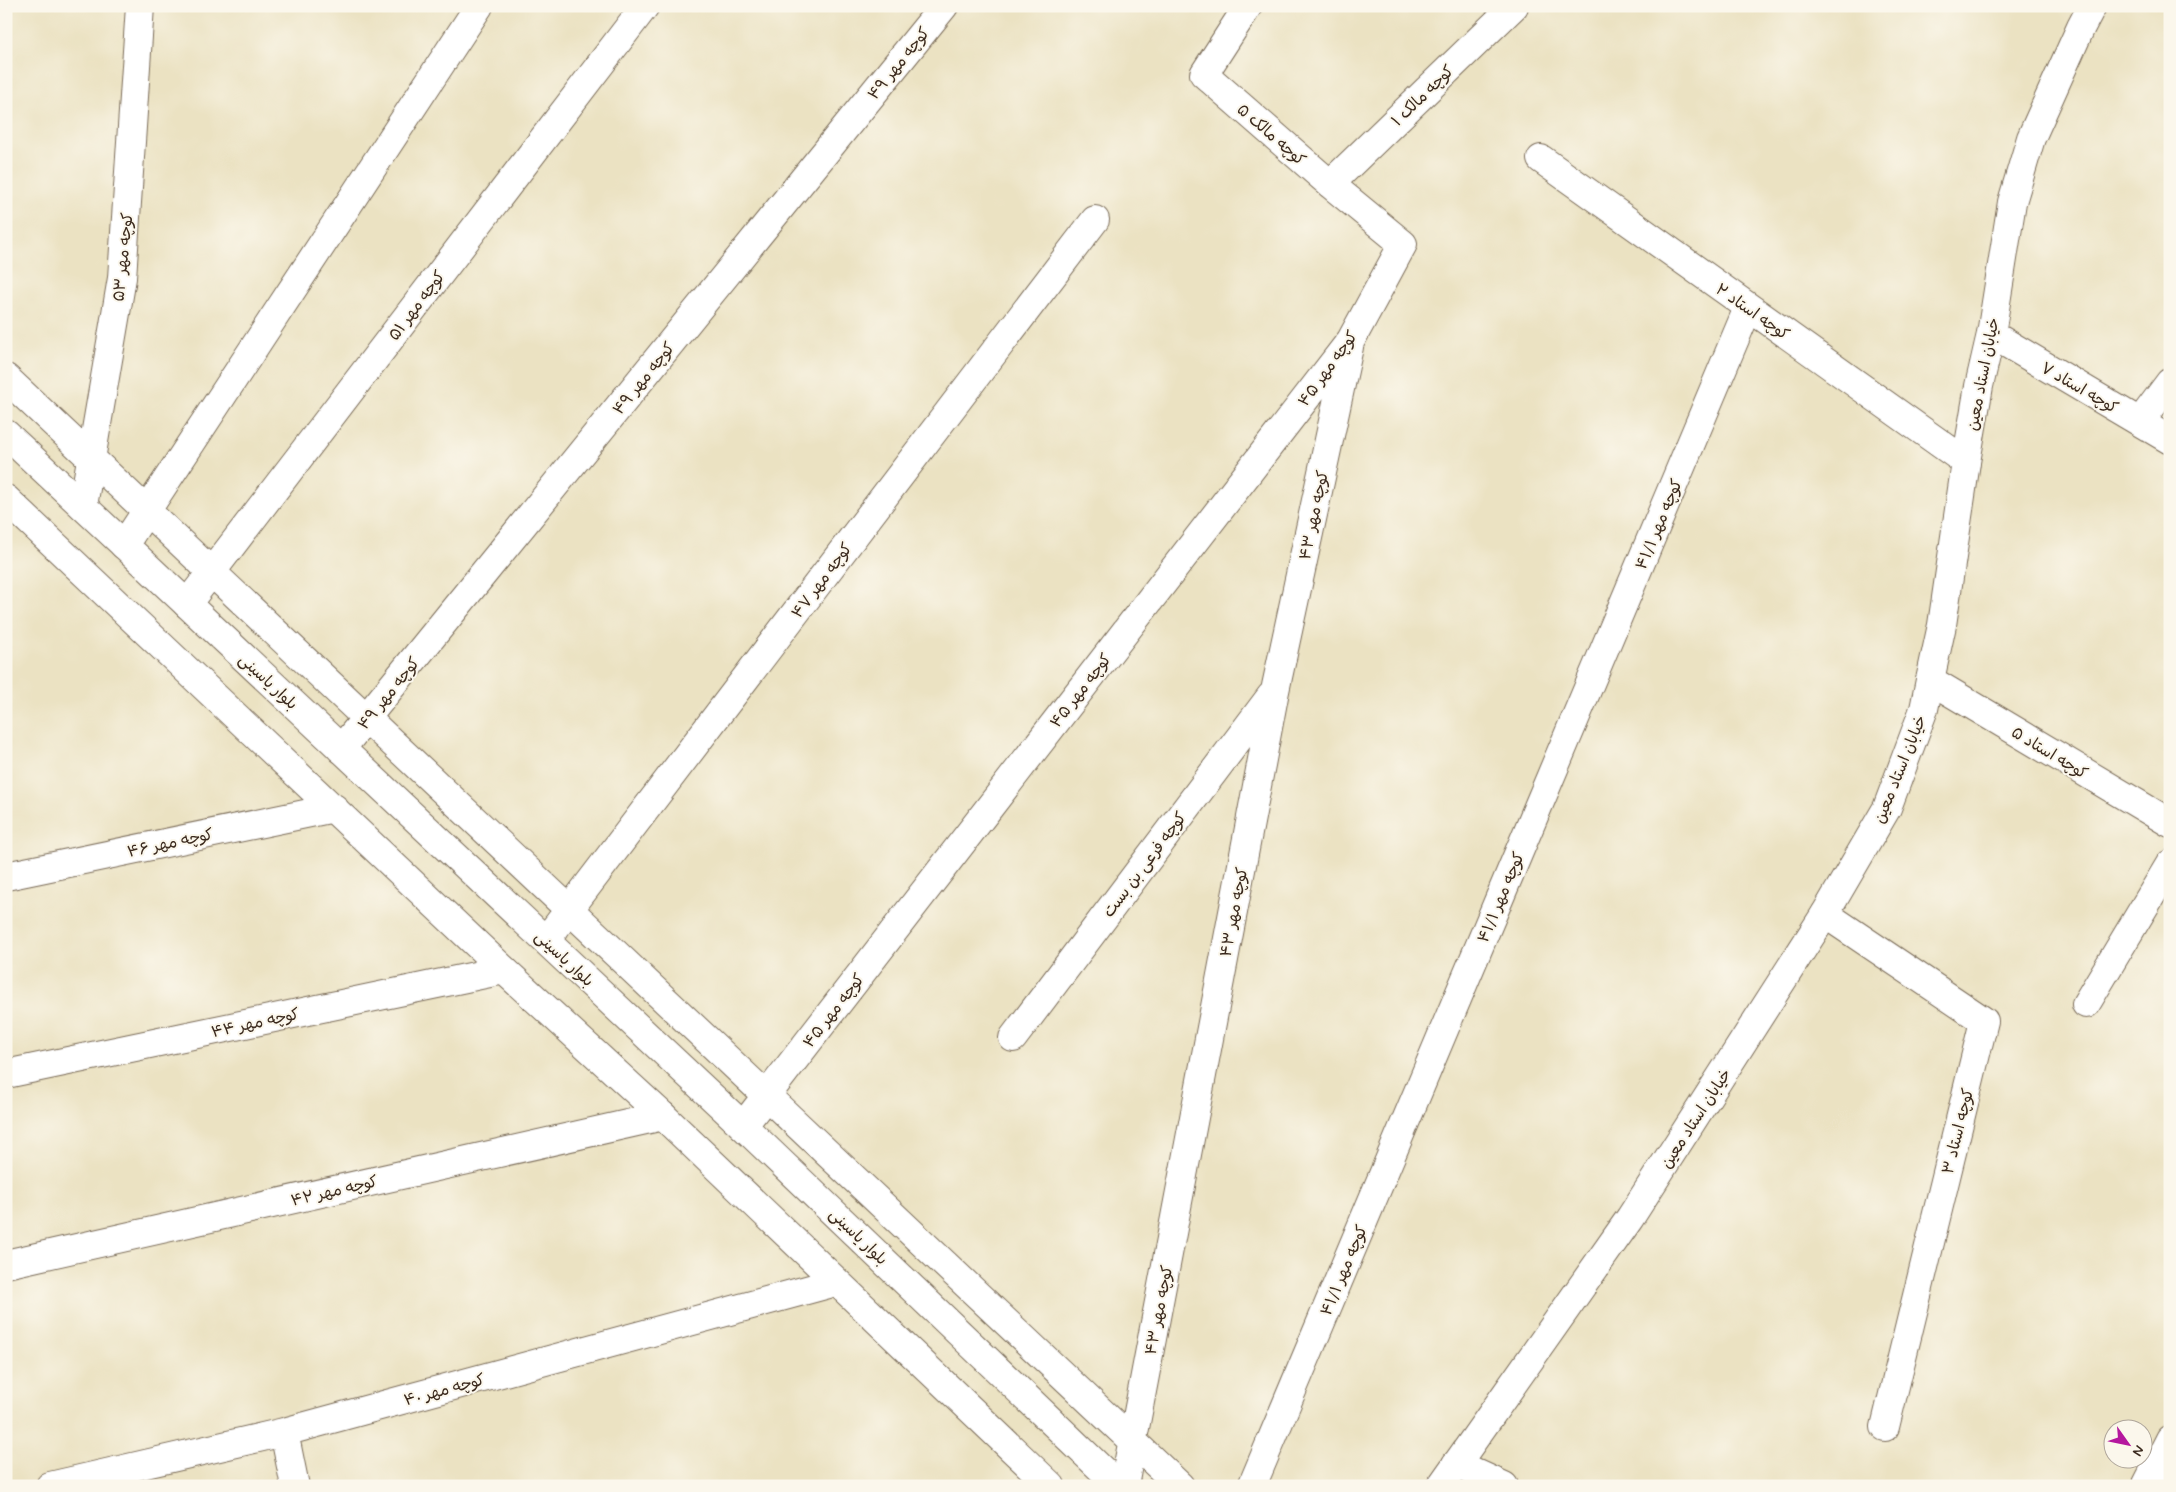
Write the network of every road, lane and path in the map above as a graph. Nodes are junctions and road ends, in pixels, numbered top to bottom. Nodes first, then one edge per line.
1 (140, 6) edge
2 (479, 6) edge
3 (645, 6) edge
4 (944, 6) edge
5 (1248, 6) edge
6 (1514, 6) edge
7 (2092, 6) edge
8 (1541, 159) dead end
9 (1330, 184) junction
10 (1095, 220) dead end
11 (1403, 244) joint
12 (1748, 308) junction
13 (1991, 334) junction
14 (1350, 340) junction
15 (6, 378) edge
16 (2170, 382) edge
17 (2140, 422) junction
18 (6, 434) edge
19 (2170, 440) edge
20 (91, 458) junction
21 (1966, 462) junction
22 (6, 499) edge
23 (83, 506) junction
24 (146, 510) junction
25 (124, 544) junction
26 (212, 572) junction
27 (187, 604) junction
28 (1930, 680) junction
29 (1275, 691) junction
30 (367, 718) junction
31 (341, 749) junction
32 (334, 808) junction
33 (2170, 823) edge
34 (2170, 864) edge
35 (6, 876) edge
36 (570, 910) junction
37 (1825, 914) junction
38 (546, 940) junction
39 (504, 970) junction
40 (2086, 1004) dead end
41 (1013, 1038) dead end
42 (6, 1074) edge
43 (766, 1096) junction
44 (662, 1116) junction
45 (744, 1126) junction
46 (6, 1264) edge
47 (836, 1282) junction
48 (1885, 1427) dead end
49 (284, 1432) junction
50 (2170, 1439) edge
51 (1133, 1441) junction
52 (1456, 1464) junction
53 (50, 1486) edge
54 (295, 1486) edge
55 (1051, 1486) edge
56 (1119, 1486) edge
57 (1124, 1486) edge
58 (1180, 1486) edge
59 (1252, 1486) edge
60 (1441, 1486) edge
61 (1504, 1486) edge
62 (2146, 1486) edge

1 - 20 street, کوچه مهر ۵۳
2 - 24 street
3 - 26 street, کوچه مهر ۵۱
4 - 30 street, کوچه مهر ۴۹
5 - 9 street, کوچه مالک ۵
6 - 9 street, کوچه مالک ۱
7 - 13 street, خیابان استاد معین
8 - 12 street, کوچه استاد ۲
9 - 11 street, کوچه مالک ۵
10 - 36 street, کوچه مهر ۴۷
11 - 14 street, کوچه مهر ۴۵
12 - 21 street, کوچه استاد ۲
12 - 59 street, کوچه مهر ۴۱/۱
13 - 17 street, کوچه استاد ۷
13 - 21 street, خیابان استاد معین
14 - 29 street, کوچه مهر ۴۳
14 - 43 street, کوچه مهر ۴۵
15 - 20 street
16 - 17 street
17 - 19 street, کوچه استاد ۷
18 - 23 street, بلوار یاسینی
20 - 23 street, کوچه مهر ۵۳
20 - 24 street
21 - 28 street, خیابان استاد معین
22 - 32 street
23 - 25 street, بلوار یاسینی
24 - 25 street
24 - 26 street
25 - 27 street, بلوار یاسینی
26 - 27 street, کوچه مهر ۵۱
26 - 30 street
27 - 31 street, بلوار یاسینی
28 - 33 street, کوچه استاد ۵
28 - 37 street, خیابان استاد معین
29 - 41 street, کوچه فرعی بن بست
29 - 51 street, کوچه مهر ۴۳
30 - 31 street, کوچه مهر ۴۹
30 - 36 street
31 - 38 street, بلوار یاسینی
32 - 35 street, کوچه مهر ۴۶
32 - 39 street
34 - 40 street
36 - 38 street, کوچه مهر ۴۷
36 - 43 street
37 - 48 street, کوچه استاد ۳
37 - 52 street, خیابان استاد معین
38 - 45 street, بلوار یاسینی
39 - 42 street, کوچه مهر ۴۴
39 - 44 street
43 - 45 street, کوچه مهر ۴۵
43 - 51 street
44 - 46 street, کوچه مهر ۴۲
44 - 47 street
45 - 56 street, بلوار یاسینی
47 - 49 street, کوچه مهر ۴۰
47 - 55 street
49 - 53 street, کوچه مهر ۴۰
49 - 54 street
50 - 62 street
51 - 57 street, کوچه مهر ۴۳
51 - 58 street
52 - 60 street, خیابان استاد معین
52 - 61 street

